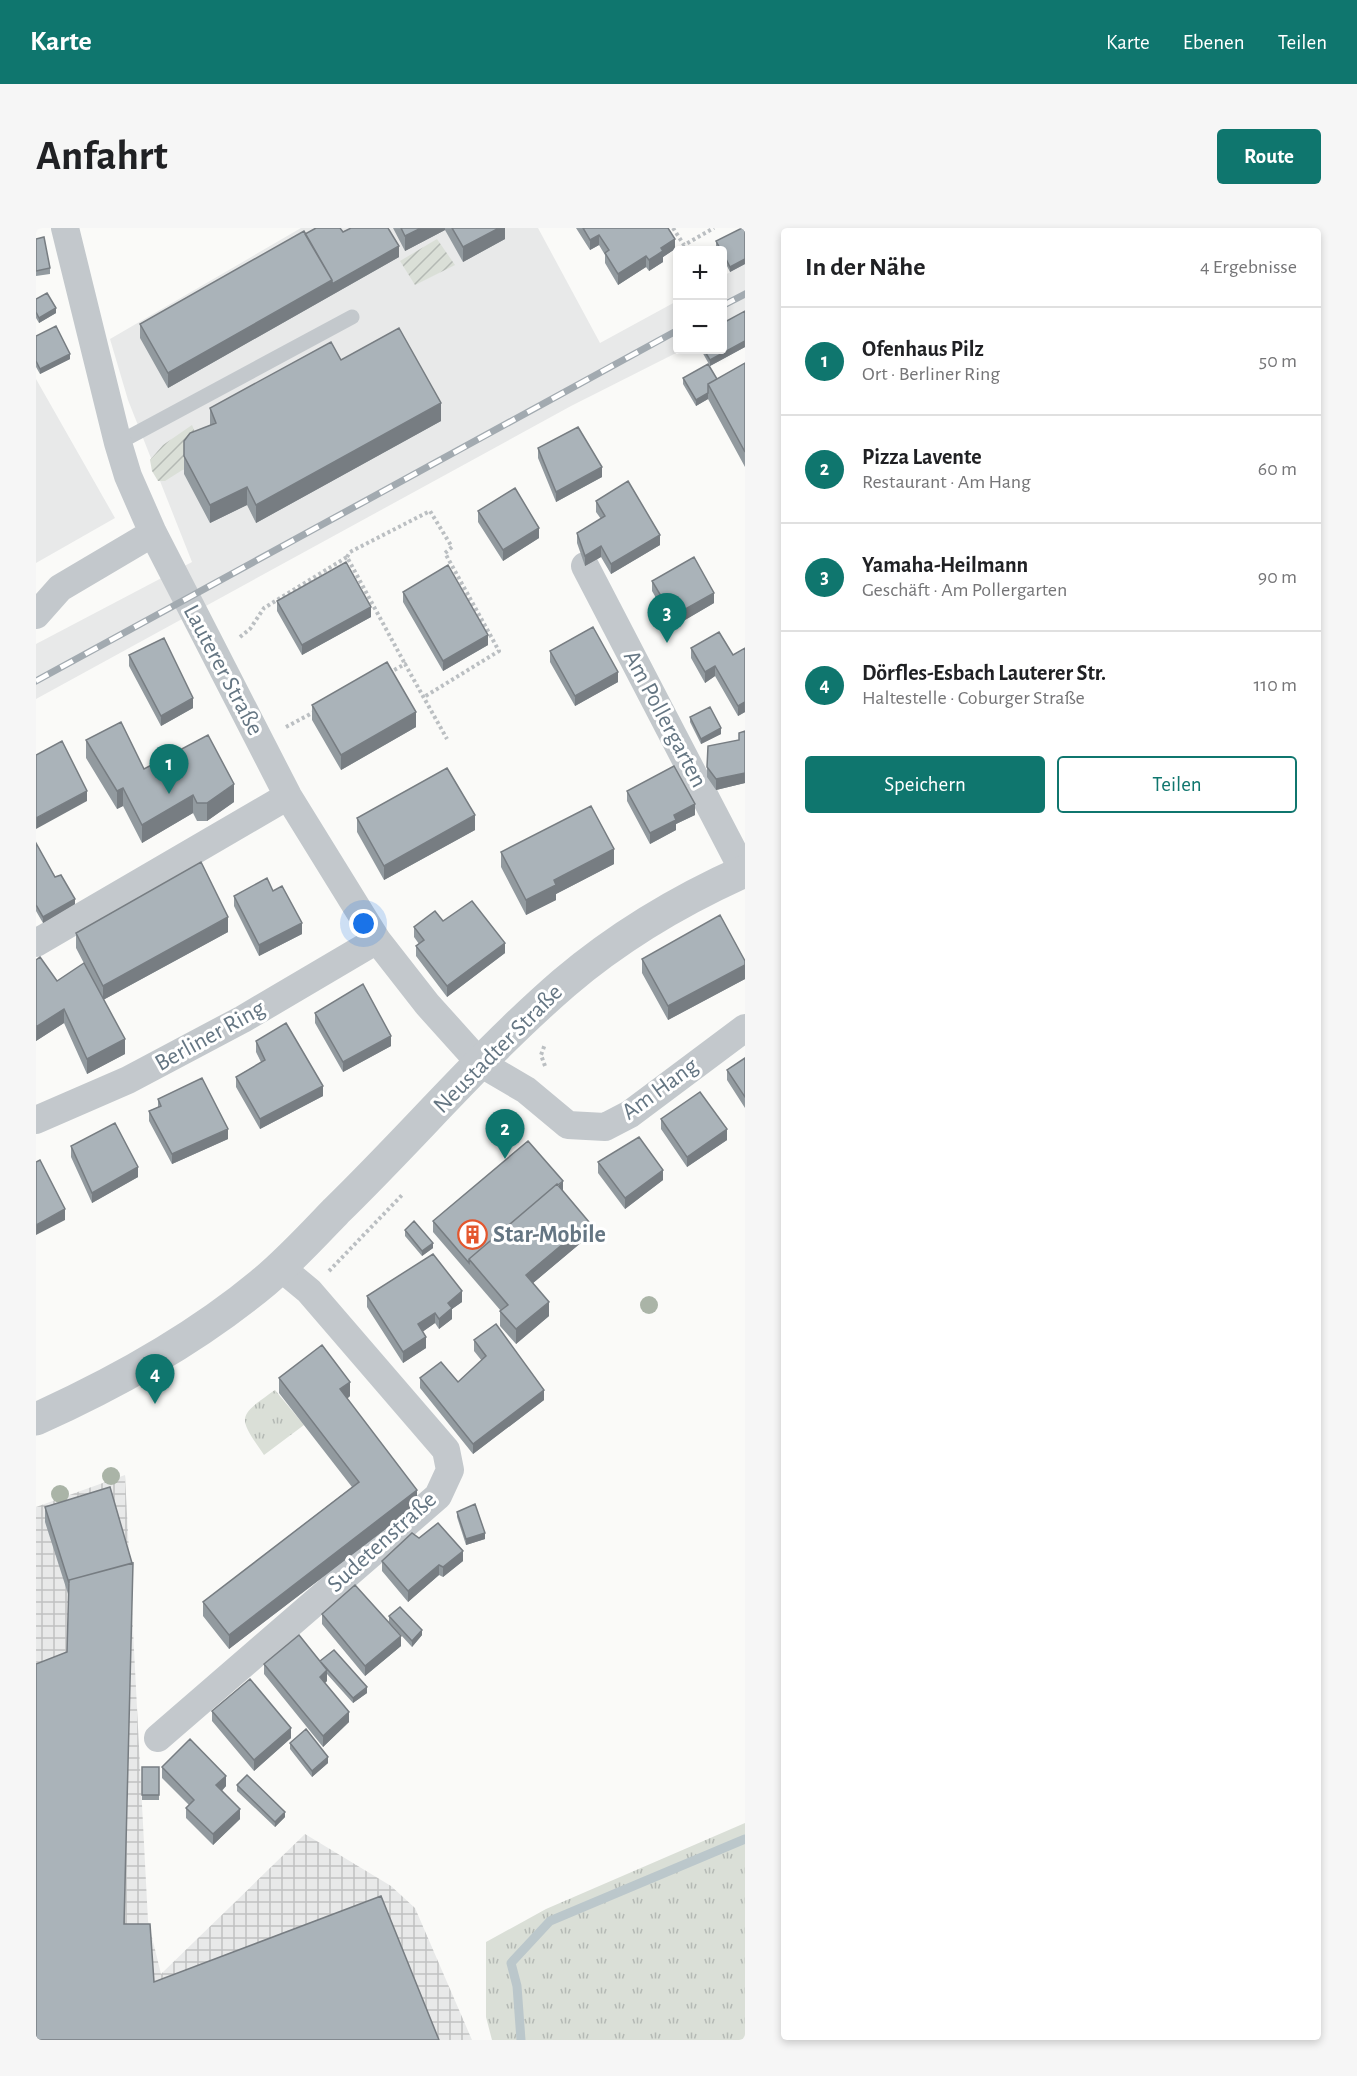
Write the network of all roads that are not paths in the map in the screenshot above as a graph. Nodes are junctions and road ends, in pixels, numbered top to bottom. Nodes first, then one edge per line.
1 (65, 228) edge
2 (352, 317) dead end
3 (118, 442) junction
4 (153, 533) junction
5 (585, 566) edge
6 (36, 615) edge
7 (288, 796) junction
8 (745, 872) edge
9 (377, 940) junction
10 (36, 943) edge
11 (745, 1028) edge
12 (480, 1063) junction
13 (36, 1120) edge
14 (280, 1267) junction
15 (36, 1419) edge
16 (158, 1738) dead end

1 - 3 street, Lauterer Straße
2 - 3 lane
3 - 4 street, Lauterer Straße
4 - 6 street
4 - 7 street, Lauterer Straße
5 - 8 street, Am Pollergarten
7 - 9 street, Lauterer Straße
7 - 10 street
8 - 12 street, Neustadter Straße
9 - 12 street, Lauterer Straße
9 - 13 street, Berliner Ring
11 - 12 street, Am Hang
12 - 14 street, Neustadter Straße
14 - 15 street, Neustadter Straße
14 - 16 street, Sudetenstraße

